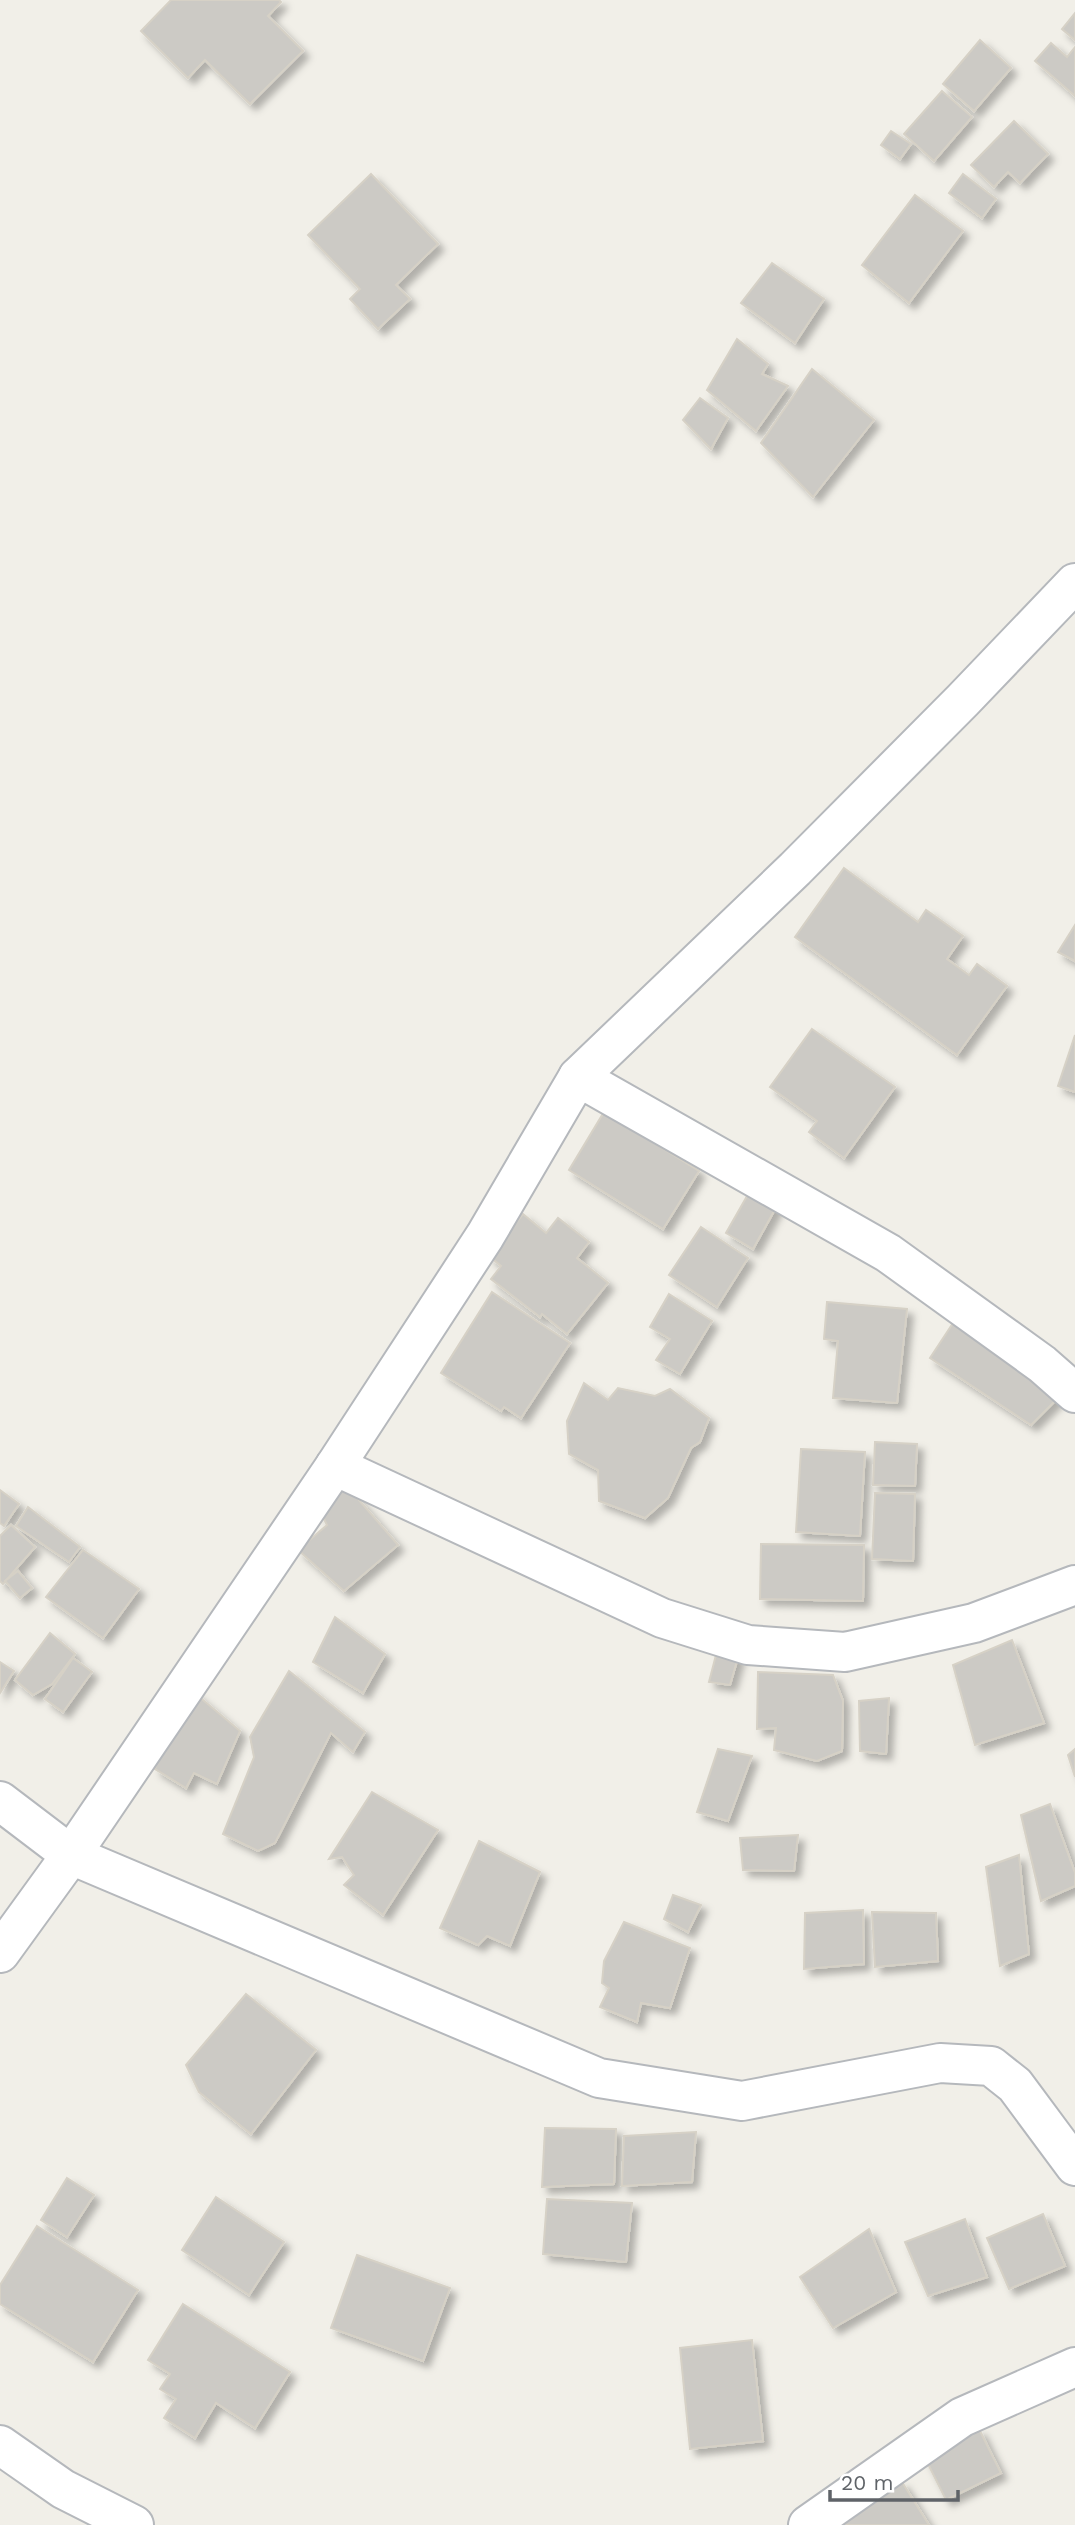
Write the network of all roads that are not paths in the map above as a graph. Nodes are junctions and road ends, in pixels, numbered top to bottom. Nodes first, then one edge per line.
1 (1075, 583) edge
2 (578, 1077) junction
3 (1075, 1393) edge
4 (335, 1466) junction
5 (1075, 1585) edge
6 (0, 1801) edge
7 (71, 1855) junction
8 (0, 1953) edge
9 (1075, 2166) edge
10 (1075, 2367) edge
11 (0, 2445) edge
12 (134, 2525) edge
13 (807, 2525) edge

1 - 2 street
2 - 3 street
2 - 4 street
4 - 5 street
4 - 7 street
6 - 7 street
7 - 8 street
7 - 9 street
10 - 13 street
11 - 12 street

